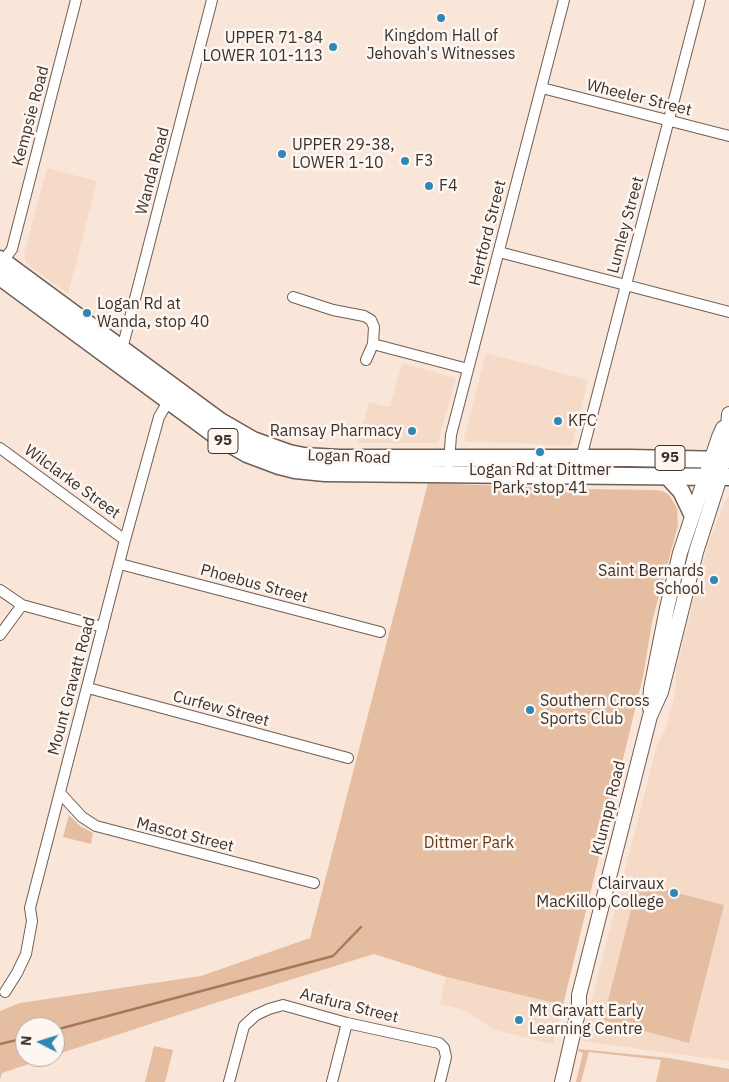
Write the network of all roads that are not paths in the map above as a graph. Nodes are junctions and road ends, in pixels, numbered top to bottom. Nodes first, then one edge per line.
1 (76, 0) edge
2 (212, 0) edge
3 (564, 0) edge
4 (700, 0) edge
5 (542, 88) junction
6 (669, 121) junction
7 (729, 136) edge
8 (499, 252) junction
9 (1, 261) edge
10 (0, 277) edge
11 (626, 285) junction
12 (292, 297) dead end
13 (729, 312) edge
14 (373, 344) junction
15 (122, 349) junction
16 (366, 360) dead end
17 (468, 369) junction
18 (172, 395) junction
19 (728, 417) edge
20 (0, 448) edge
21 (581, 458) junction
22 (721, 460) edge
23 (449, 466) junction
24 (667, 476) junction
25 (718, 477) edge
26 (692, 514) junction
27 (126, 540) junction
28 (120, 564) junction
29 (0, 590) edge
30 (22, 605) junction
31 (103, 626) junction
32 (380, 632) dead end
33 (0, 635) edge
34 (88, 688) junction
35 (650, 716) junction
36 (348, 758) dead end
37 (60, 793) junction
38 (314, 883) dead end
39 (5, 992) dead end
40 (579, 995) junction
41 (347, 1023) junction
42 (229, 1082) edge
43 (332, 1082) edge
44 (440, 1082) edge
45 (552, 1082) edge
46 (562, 1082) edge

1 - 9 street, Kempsie Road
2 - 15 street, Wanda Road
3 - 5 street, Hertford Street
4 - 6 street, Lumley Street
5 - 6 street, Wheeler Street
5 - 8 street, Hertford Street
6 - 7 street, Wheeler Street
6 - 11 street, Lumley Street
8 - 11 street
8 - 17 street, Hertford Street
9 - 15 main road, Logan Road / 95
10 - 18 main road, Logan Road / 95
11 - 13 street
11 - 21 street, Lumley Street
12 - 14 street
14 - 16 street
14 - 17 street
15 - 18 main road, Logan Road / 95
17 - 23 street, Hertford Street
18 - 23 main road, Logan Road / 95
18 - 27 street, Mount Gravatt Road
19 - 22 main road
20 - 27 street, Wilclarke Street
21 - 22 main road, Logan Road / 95
21 - 23 main road, Logan Road / 95
22 - 25 main road
23 - 24 main road, Logan Road / 95
24 - 25 main road, Logan Road / 95
24 - 26 main road
25 - 26 main road, Klumpp Road
25 - 35 main road, Klumpp Road
26 - 35 main road, Klumpp Road
27 - 28 street, Mount Gravatt Road
28 - 31 street, Mount Gravatt Road
28 - 32 street, Phoebus Street
29 - 30 street
30 - 31 street
30 - 33 street
31 - 34 street, Mount Gravatt Road
34 - 36 street, Curfew Street
34 - 37 street, Mount Gravatt Road
35 - 40 main road, Klumpp Road
37 - 38 street, Mascot Street
37 - 39 street, Mount Gravatt Road
40 - 45 main road, Klumpp Road
40 - 46 main road, Klumpp Road
41 - 42 street, Arafura Street
41 - 43 street
41 - 44 street, Arafura Street

